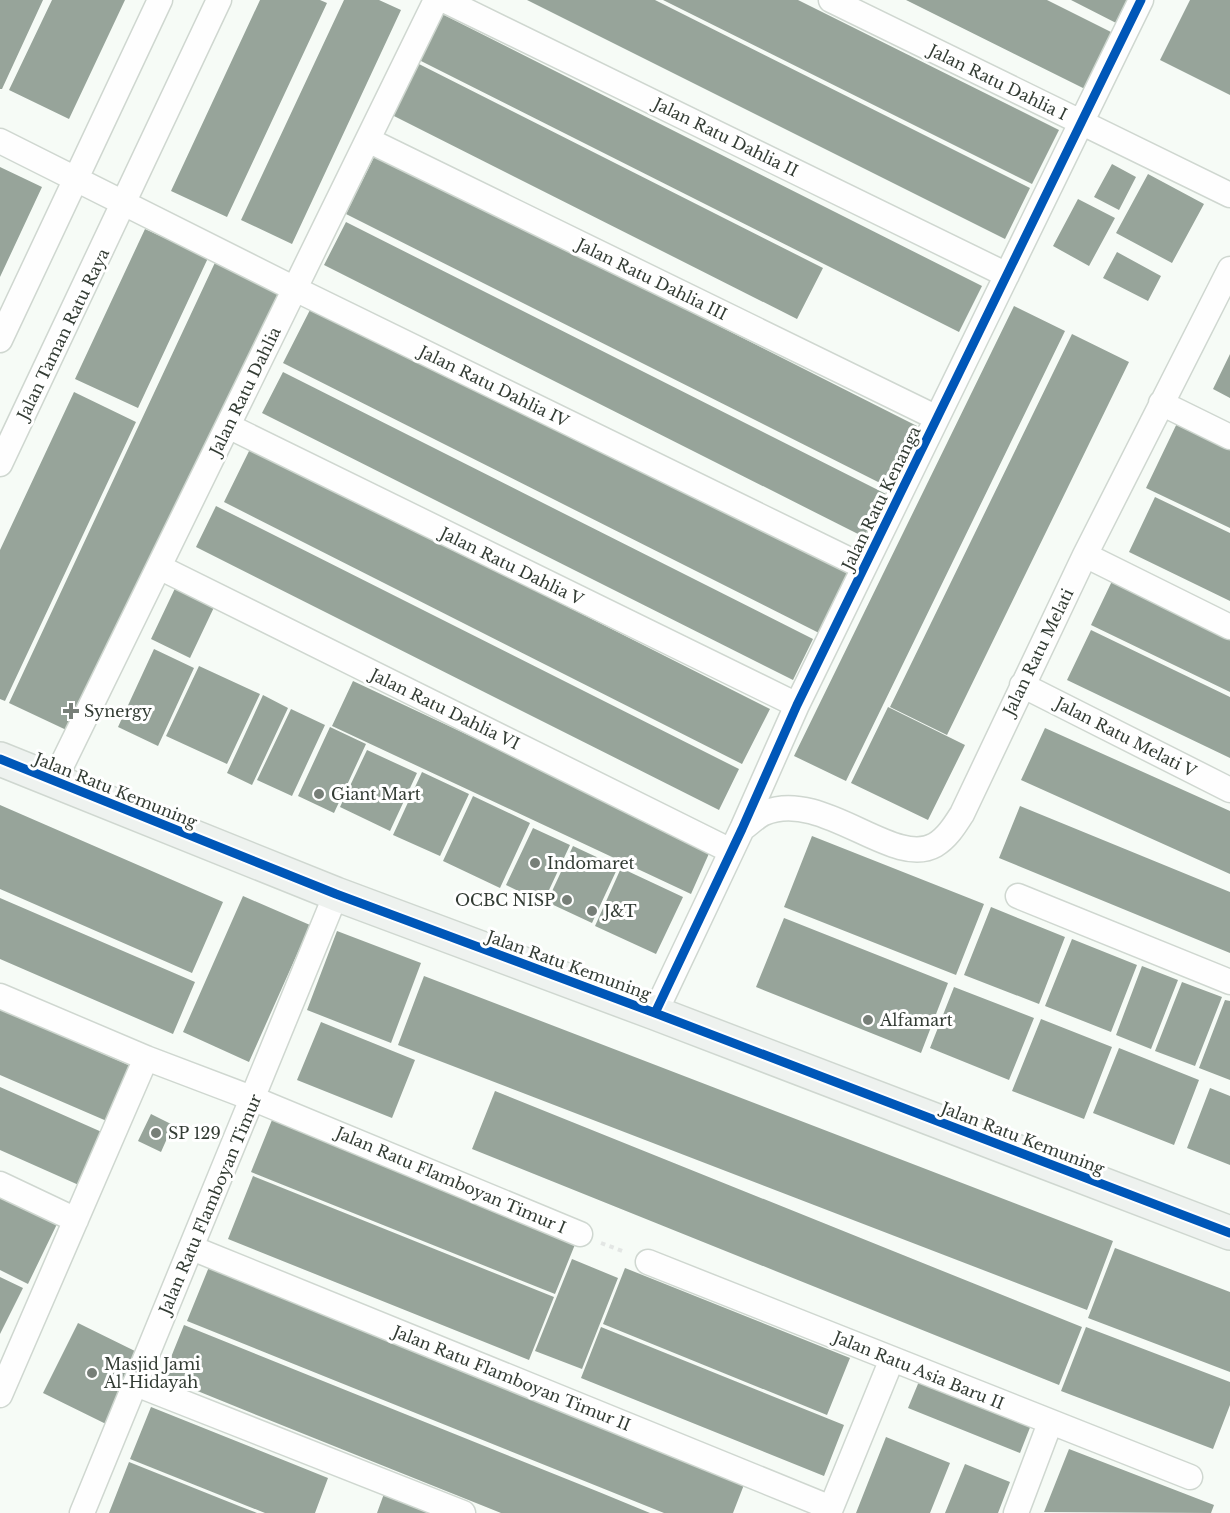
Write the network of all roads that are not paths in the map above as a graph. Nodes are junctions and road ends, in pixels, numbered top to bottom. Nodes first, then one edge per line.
1 (160, 0) edge
2 (219, 0) edge
3 (436, 0) edge
4 (444, 0) edge
5 (831, 0) edge
6 (1141, 0) edge
7 (1081, 122) junction
8 (0, 141) edge
9 (368, 141) junction
10 (81, 180) junction
11 (1230, 195) edge
12 (119, 199) junction
13 (1230, 269) edge
14 (1007, 275) junction
15 (295, 289) junction
16 (0, 340) edge
17 (1161, 403) junction
18 (937, 418) junction
19 (228, 426) junction
20 (1230, 438) edge
21 (0, 464) edge
22 (1085, 555) junction
23 (159, 567) junction
24 (864, 567) junction
25 (1230, 627) edge
26 (1022, 685) junction
27 (796, 705) junction
28 (0, 759) edge
29 (54, 782) junction
30 (1230, 790) edge
31 (742, 829) junction
32 (731, 851) junction
33 (336, 894) junction
34 (1018, 896) dead end
35 (1230, 982) edge
36 (0, 996) edge
37 (655, 1013) junction
38 (146, 1058) junction
39 (254, 1099) junction
40 (0, 1184) edge
41 (76, 1220) junction
42 (1230, 1233) edge
43 (580, 1234) road end
44 (192, 1248) junction
45 (648, 1262) road end
46 (892, 1359) junction
47 (6, 1362) edge
48 (136, 1384) junction
49 (0, 1395) edge
50 (1050, 1422) junction
51 (1190, 1478) dead end
52 (830, 1510) edge
53 (82, 1513) edge
54 (463, 1513) edge
55 (1016, 1513) edge

1 - 10 street
2 - 12 street, Jalan Taman Ratu Raya
3 - 9 street, Jalan Ratu Dahlia
4 - 14 street, Jalan Ratu Dahlia II
5 - 7 street, Jalan Ratu Dahlia I
6 - 7 street, Jalan Ratu Kenanga
7 - 11 street, Jalan Ratu Dahlia I
7 - 14 street, Jalan Ratu Kenanga
8 - 10 street
9 - 15 street, Jalan Ratu Dahlia
9 - 18 street, Jalan Ratu Dahlia III
10 - 12 street
10 - 16 street
12 - 15 street, Jalan Ratu Dahlia IV
12 - 21 street, Jalan Taman Ratu Raya
13 - 17 street, Jalan Ratu Melati
14 - 18 street, Jalan Ratu Kenanga
15 - 19 street, Jalan Ratu Dahlia
15 - 24 street, Jalan Ratu Dahlia IV
17 - 20 street
17 - 22 street, Jalan Ratu Melati
18 - 24 street, Jalan Ratu Kenanga
19 - 23 street, Jalan Ratu Dahlia
19 - 27 street, Jalan Ratu Dahlia V
22 - 25 street
22 - 26 street, Jalan Ratu Melati
23 - 29 street, Jalan Ratu Dahlia
23 - 32 street, Jalan Ratu Dahlia VI
24 - 27 street, Jalan Ratu Kenanga
26 - 30 street, Jalan Ratu Melati V
26 - 31 street, Jalan Ratu Melati
27 - 31 street, Jalan Ratu Kenanga
28 - 29 street, Jalan Ratu Kemuning
29 - 33 street, Jalan Ratu Kemuning
31 - 32 street, Jalan Ratu Kenanga
32 - 37 street, Jalan Ratu Kenanga
33 - 37 street, Jalan Ratu Kemuning
33 - 39 street, Jalan Ratu Flamboyan Timur
34 - 35 street
36 - 38 street, Jalan Ratu Flamboyan Timur I
37 - 42 street, Jalan Ratu Kemuning
38 - 39 street, Jalan Ratu Flamboyan Timur I
38 - 41 street
39 - 43 street, Jalan Ratu Flamboyan Timur I
39 - 44 street, Jalan Ratu Flamboyan Timur
40 - 41 street
41 - 47 street
44 - 48 street, Jalan Ratu Flamboyan Timur
44 - 52 street, Jalan Ratu Flamboyan Timur II
45 - 46 street, Jalan Ratu Asia Baru II
46 - 50 street, Jalan Ratu Asia Baru II
46 - 52 street
47 - 49 street
48 - 53 street, Jalan Ratu Flamboyan Timur
48 - 54 street
50 - 51 street, Jalan Ratu Asia Baru II
50 - 55 street

